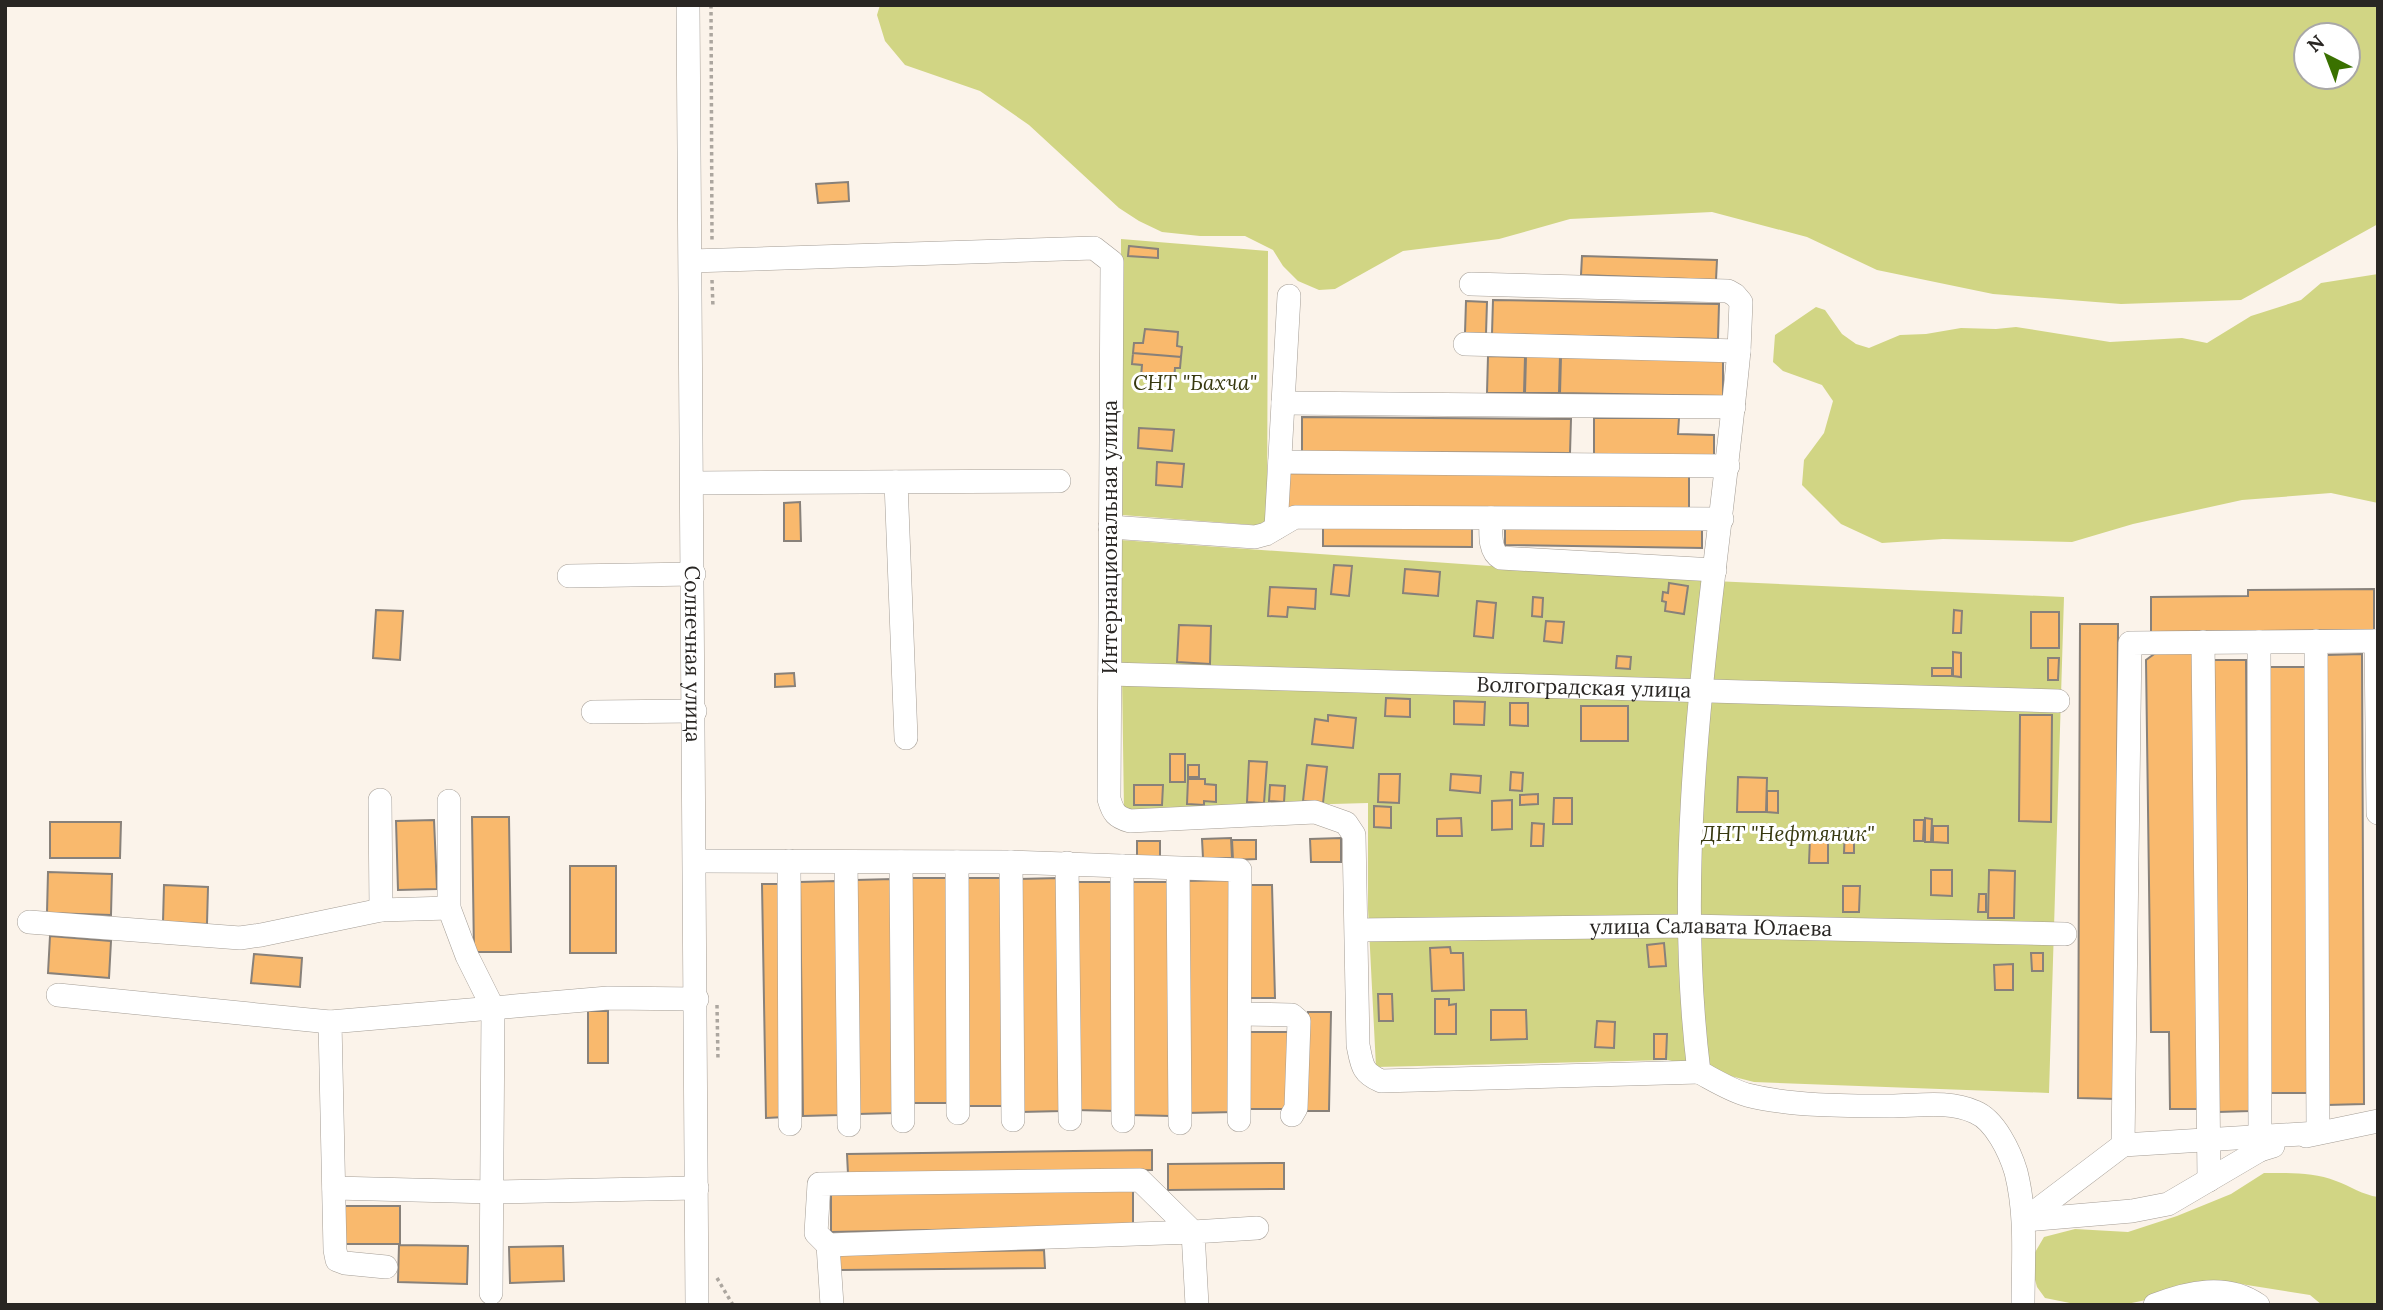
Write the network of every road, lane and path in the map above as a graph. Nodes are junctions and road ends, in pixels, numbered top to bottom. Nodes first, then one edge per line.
1 (688, 5) edge
2 (691, 261) junction
3 (1471, 284) dead end
4 (1289, 296) dead end
5 (1465, 344) dead end
6 (1740, 351) junction
7 (1283, 403) junction
8 (1734, 407) junction
9 (1280, 462) junction
10 (1728, 466) junction
11 (1059, 481) dead end
12 (896, 482) junction
13 (693, 483) junction
14 (1491, 518) junction
15 (1722, 519) junction
16 (1110, 527) junction
17 (1276, 528) junction
18 (1715, 570) junction
19 (694, 574) junction
20 (569, 576) dead end
21 (2316, 641) junction
22 (2377, 641) edge
23 (2203, 642) junction
24 (2259, 642) junction
25 (1110, 674) junction
26 (1702, 689) junction
27 (2058, 701) dead end
28 (695, 711) junction
29 (593, 712) dead end
30 (906, 738) dead end
31 (380, 800) dead end
32 (449, 800) dead end
33 (2378, 813) edge
34 (696, 861) junction
35 (789, 861) junction
36 (846, 862) junction
37 (901, 862) junction
38 (957, 862) junction
39 (1012, 862) junction
40 (1067, 863) junction
41 (1122, 866) junction
42 (1178, 869) junction
43 (449, 908) junction
44 (381, 910) junction
45 (29, 922) dead end
46 (1688, 926) junction
47 (1357, 930) junction
48 (2065, 934) dead end
49 (58, 995) dead end
50 (697, 999) junction
51 (493, 1008) junction
52 (1241, 1014) junction
53 (330, 1023) junction
54 (1699, 1072) junction
55 (958, 1113) dead end
56 (1292, 1115) dead end
57 (1070, 1119) dead end
58 (1239, 1119) dead end
59 (1013, 1120) dead end
60 (903, 1121) dead end
61 (1123, 1121) dead end
62 (2378, 1121) edge
63 (790, 1124) dead end
64 (1180, 1124) dead end
65 (849, 1125) dead end
66 (2318, 1133) junction
67 (2208, 1140) junction
68 (2260, 1143) junction
69 (2123, 1145) junction
70 (2209, 1180) junction
71 (334, 1188) junction
72 (697, 1188) junction
73 (492, 1192) junction
74 (2024, 1220) junction
75 (1257, 1228) dead end
76 (1193, 1233) junction
77 (828, 1245) junction
78 (386, 1267) dead end
79 (491, 1293) dead end
80 (697, 1305) edge
81 (832, 1305) edge
82 (1197, 1305) edge
83 (2023, 1305) edge
84 (2155, 1305) edge
85 (2258, 1305) edge

1 - 2 street, Солнечная улица
2 - 13 street, Солнечная улица
2 - 16 street, Интернациональная улица
3 - 6 street
4 - 7 street
5 - 6 street
6 - 8 street
7 - 8 street
7 - 9 street
8 - 10 street
9 - 10 street
9 - 17 street
10 - 15 street
11 - 12 street
12 - 13 street
12 - 30 street
13 - 19 street, Солнечная улица
14 - 15 street
14 - 17 street
14 - 18 street
15 - 18 street
16 - 17 street
16 - 25 street, Интернациональная улица
18 - 26 street
19 - 20 street
19 - 28 street, Солнечная улица
21 - 22 street
21 - 24 street
21 - 66 street
22 - 33 street
23 - 24 street
23 - 67 street
23 - 69 street
24 - 68 street
25 - 26 street, Волгоградская улица
25 - 47 street, Интернациональная улица
26 - 27 street, Волгоградская улица
26 - 46 street
28 - 29 street
28 - 34 street, Солнечная улица
31 - 44 street
32 - 43 street
34 - 35 street
34 - 50 street, Солнечная улица
35 - 36 street
35 - 63 street
36 - 37 street
36 - 65 street
37 - 38 street
37 - 60 street
38 - 39 street
38 - 55 street
39 - 40 street
39 - 59 street
40 - 41 street
40 - 57 street
41 - 42 street
41 - 61 street
42 - 52 street
42 - 64 street
43 - 44 street
43 - 51 street
44 - 45 street
46 - 47 street, улица Салавата Юлаева
46 - 48 street, улица Салавата Юлаева
46 - 54 street
47 - 54 street
49 - 53 street
50 - 51 street
50 - 72 street, Солнечная улица
51 - 53 street
51 - 73 street
52 - 56 street
52 - 58 street
53 - 71 street
54 - 74 street
62 - 66 street
66 - 68 street
67 - 68 street
67 - 69 street
67 - 70 street
68 - 70 street
69 - 74 street
70 - 74 street
71 - 73 street
71 - 78 street
72 - 73 street
72 - 80 street, Солнечная улица
73 - 79 street
74 - 83 street
75 - 76 street
76 - 77 street
76 - 77 street
76 - 82 street
77 - 81 street
84 - 85 street

